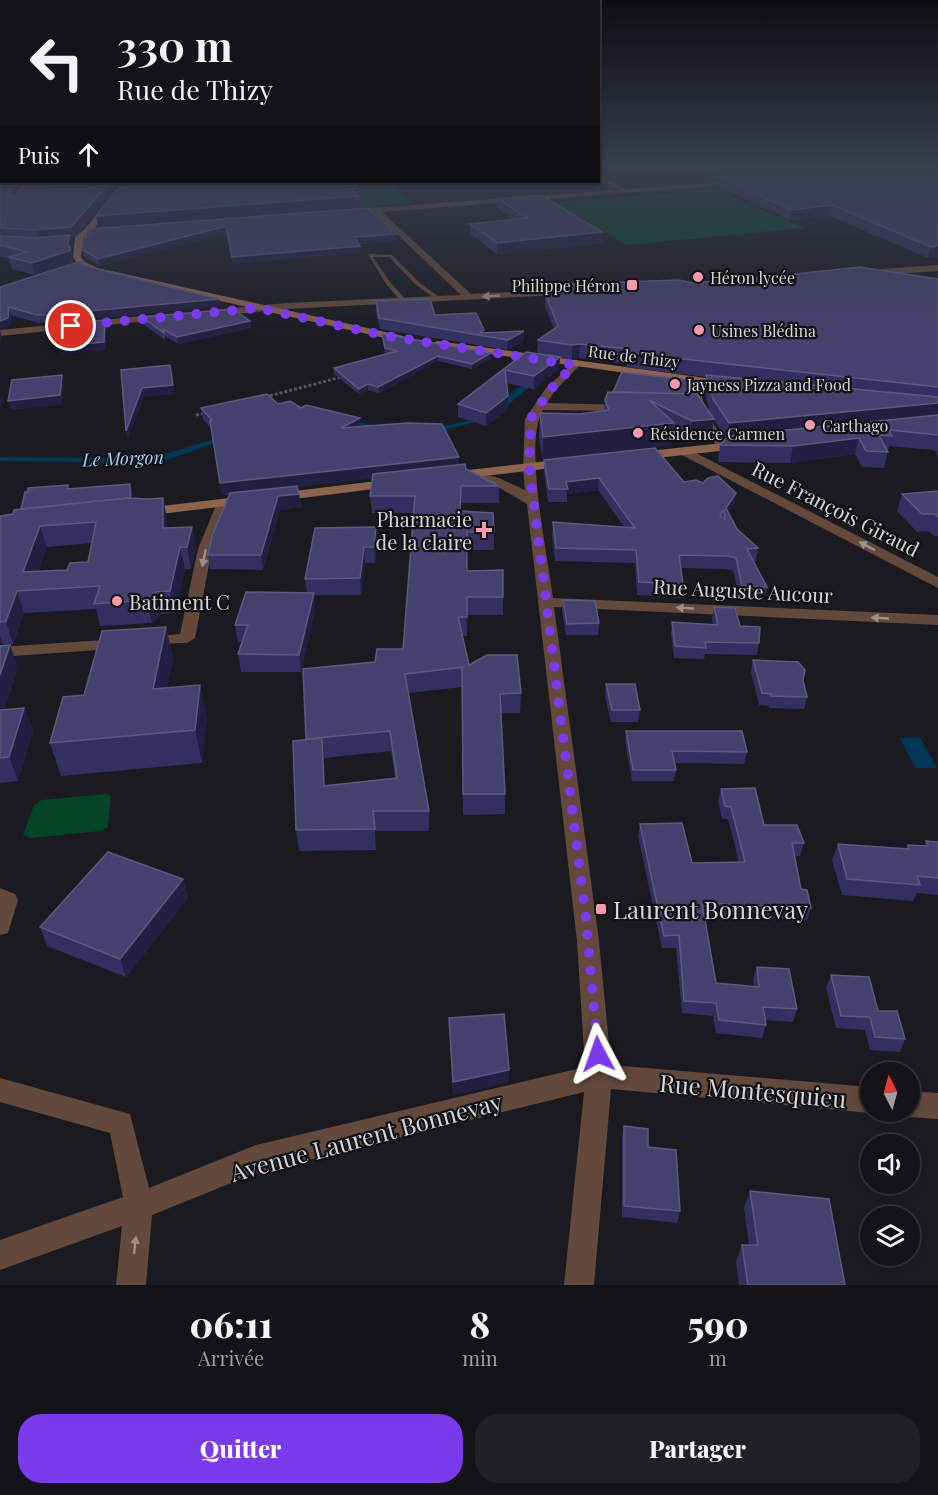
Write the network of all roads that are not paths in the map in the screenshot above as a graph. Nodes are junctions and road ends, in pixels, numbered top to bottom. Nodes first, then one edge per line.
1 (95, 228) edge
2 (395, 228) edge
3 (96, 232) edge
4 (88, 239) junction
5 (89, 255) edge
6 (82, 264) junction
7 (73, 267) edge
8 (938, 268) edge
9 (855, 274) edge
10 (118, 275) junction
11 (586, 291) edge
12 (469, 297) junction
13 (439, 299) junction
14 (404, 301) junction
15 (331, 304) junction
16 (258, 308) junction
17 (200, 314) edge
18 (177, 316) edge
19 (302, 318) junction
20 (0, 333) edge
21 (410, 340) edge
22 (422, 342) edge
23 (574, 365) junction
24 (697, 380) junction
25 (744, 386) edge
26 (538, 406) junction
27 (642, 408) edge
28 (758, 444) edge
29 (724, 447) junction
30 (684, 452) junction
31 (628, 457) edge
32 (582, 461) edge
33 (529, 466) junction
34 (468, 474) junction
35 (441, 477) edge
36 (407, 481) edge
37 (533, 502) junction
38 (224, 503) junction
39 (130, 513) edge
40 (938, 583) edge
41 (547, 602) junction
42 (938, 620) edge
43 (0, 652) edge
44 (0, 897) edge
45 (0, 926) edge
46 (599, 1076) junction
47 (0, 1090) edge
48 (860, 1099) edge
49 (920, 1105) edge
50 (938, 1106) edge
51 (139, 1206) junction
52 (0, 1255) edge
53 (131, 1285) edge
54 (579, 1285) edge

1 - 4 main road
2 - 12 street
3 - 4 street
4 - 6 main road
5 - 10 main road
6 - 7 street
6 - 10 main road
8 - 9 street
10 - 16 main road
11 -> 12 street
12 - 13 street
13 - 14 street
13 - 14 lane
14 - 15 street
15 - 16 street
15 - 19 street
16 - 17 street
16 - 19 main road
18 - 20 street
19 - 21 main road
22 - 23 main road, Rue de Thizy
23 - 24 main road, Rue de Thizy
23 - 26 street
24 - 25 main road, Rue de Thizy
24 - 29 street
26 - 27 street
26 - 33 street
28 - 29 main road
29 - 30 main road
30 - 31 main road
40 -> 30 street, Rue François Giraud
32 - 33 main road
33 - 34 main road
33 - 37 street
34 - 35 main road
34 - 37 street
36 - 38 main road
37 - 41 street
38 - 39 main road
38 -> 43 street
42 -> 41 street, Rue Auguste Aucour
41 - 46 street
44 - 45 street
46 - 48 street, Rue Montesquieu
46 - 51 street, Avenue Laurent Bonnevay
46 - 54 street
47 - 51 street
49 - 50 street
51 - 52 street, Avenue Laurent Bonnevay
53 -> 51 street

